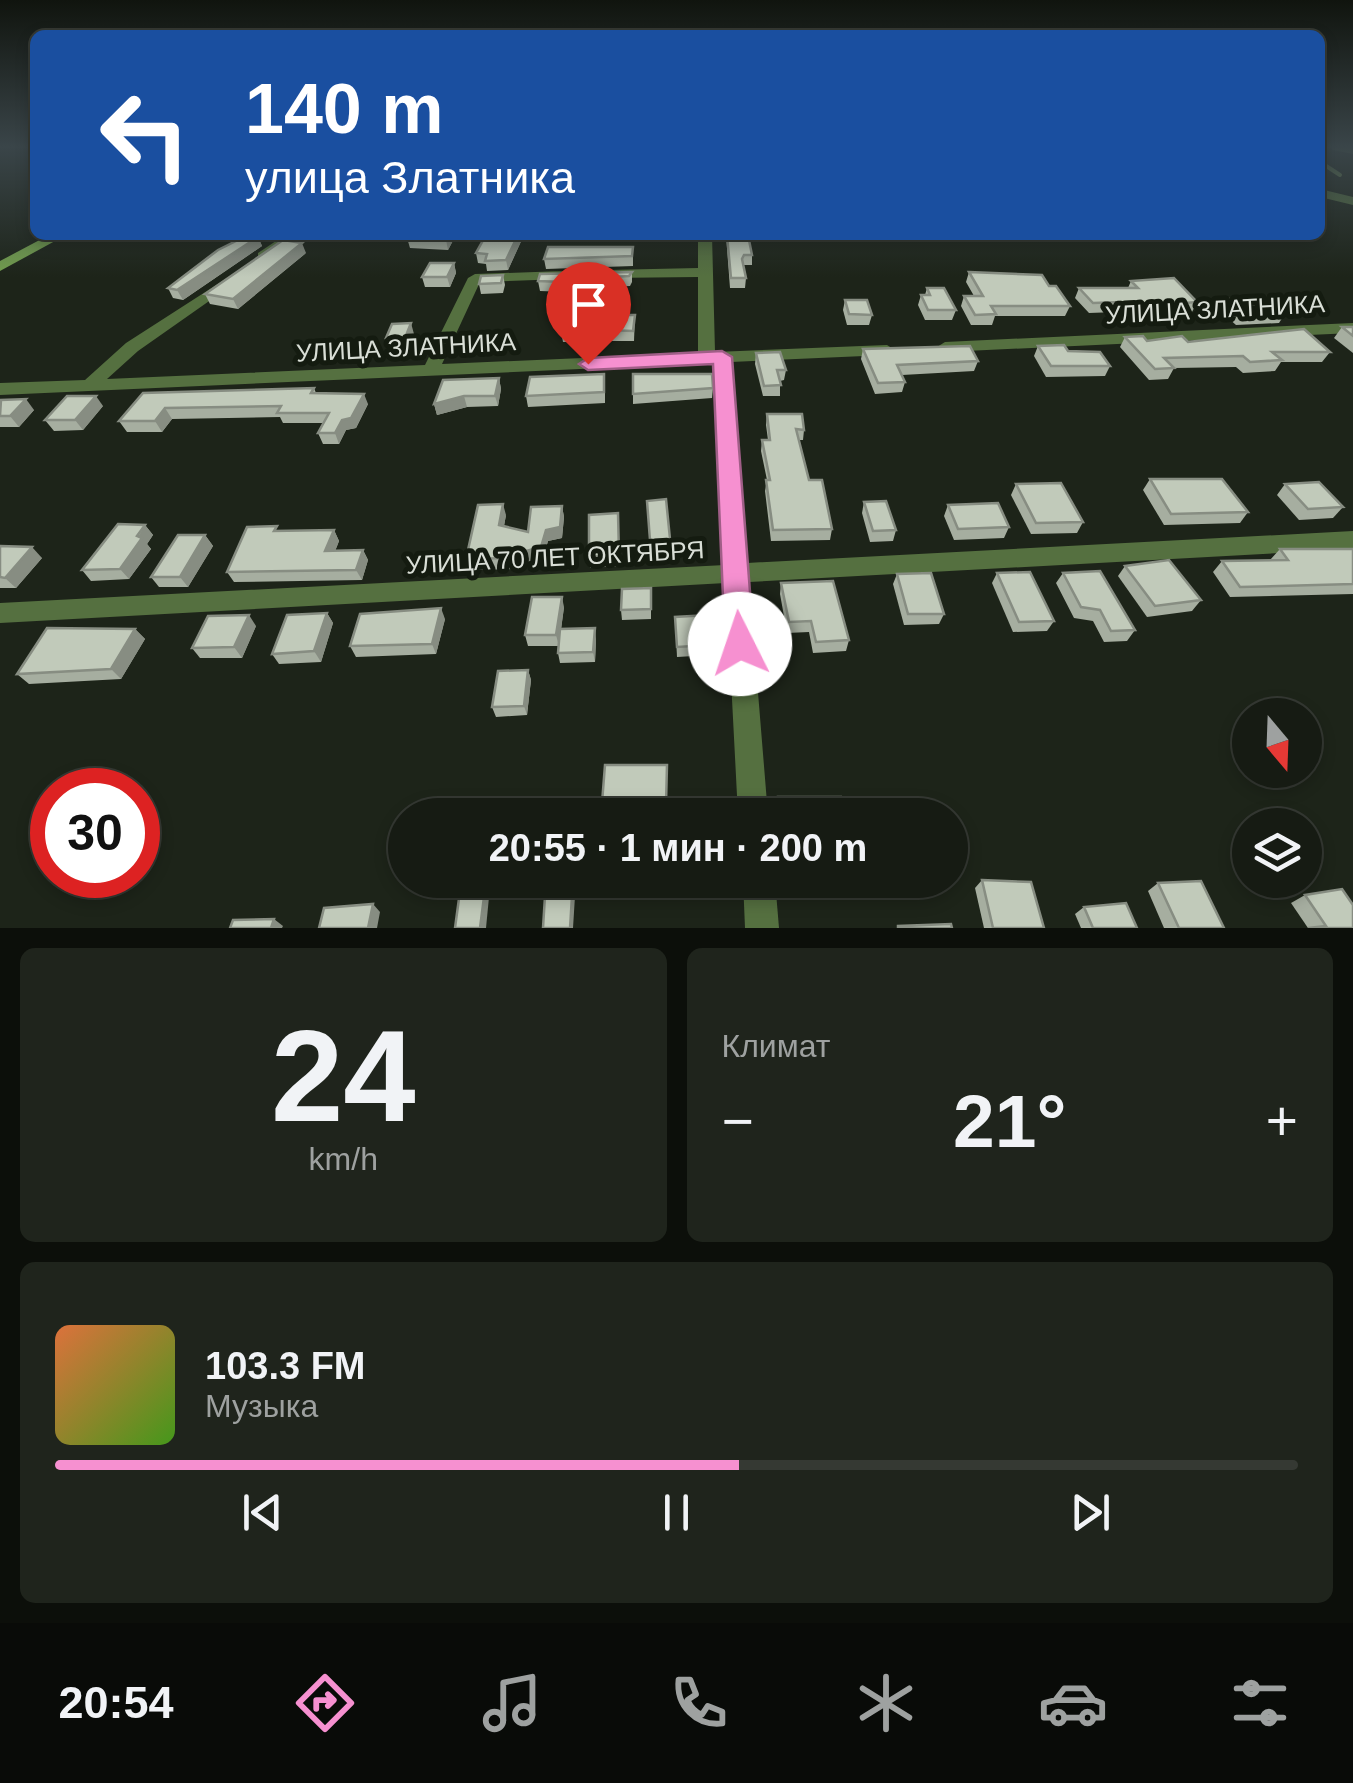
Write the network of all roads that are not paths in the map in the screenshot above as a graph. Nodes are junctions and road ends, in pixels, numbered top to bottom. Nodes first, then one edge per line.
1 (1325, 196) edge
2 (1325, 203) edge
3 (1353, 204) edge
4 (49, 240) edge
5 (287, 240) edge
6 (705, 240) edge
7 (0, 267) edge
8 (705, 272) junction
9 (595, 274) edge
10 (576, 275) edge
11 (1353, 328) edge
12 (919, 348) edge
13 (900, 349) edge
14 (715, 358) junction
15 (430, 372) junction
16 (89, 386) junction
17 (0, 389) edge
18 (1353, 540) edge
19 (734, 576) junction
20 (0, 613) edge
21 (752, 798) edge
22 (760, 898) edge
23 (762, 928) edge

1 - 3 street
2 - 3 street
4 - 7 street
5 - 16 street
6 - 8 street
8 - 9 street
8 - 14 street
10 - 15 street
11 - 12 street, УЛИЦА ЗЛАТНИКА
13 - 14 street, УЛИЦА ЗЛАТНИКА
14 - 15 street, УЛИЦА ЗЛАТНИКА
14 - 19 street
15 - 16 street, УЛИЦА ЗЛАТНИКА
16 - 17 street, УЛИЦА ЗЛАТНИКА
18 - 19 street, УЛИЦА 70 ЛЕТ ОКТЯБРЯ
19 - 20 street, УЛИЦА 70 ЛЕТ ОКТЯБРЯ
19 - 21 street
22 - 23 street

